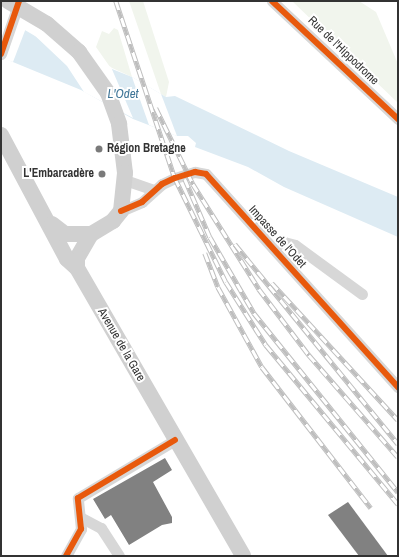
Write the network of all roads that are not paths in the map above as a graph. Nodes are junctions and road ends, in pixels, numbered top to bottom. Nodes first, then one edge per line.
1 (274, 2) edge
2 (15, 3) edge
3 (1, 54) edge
4 (398, 119) edge
5 (1, 135) edge
6 (125, 180) junction
7 (154, 190) junction
8 (121, 211) junction
9 (52, 224) junction
10 (91, 234) junction
11 (272, 248) junction
12 (77, 268) junction
13 (362, 294) dead end
14 (398, 387) edge
15 (175, 440) junction
16 (80, 517) junction
17 (66, 556) edge
18 (119, 556) edge
19 (243, 556) edge

1 - 4 street, Rue de l'Hippodrome
2 - 3 street
2 - 6 main road
5 - 9 main road, Avenue de la Gare
6 - 7 street
6 - 8 main road
7 - 8 street, Impasse de l'Odet
7 - 11 street, Impasse de l'Odet
8 - 10 main road
9 - 10 main road
9 - 12 main road, Avenue de la Gare
10 - 12 main road
11 - 13 street
11 - 14 street, Impasse de l'Odet
12 - 15 main road, Avenue de la Gare
15 - 16 street
15 - 19 main road, Avenue de la Gare
16 - 17 street
16 - 18 street

